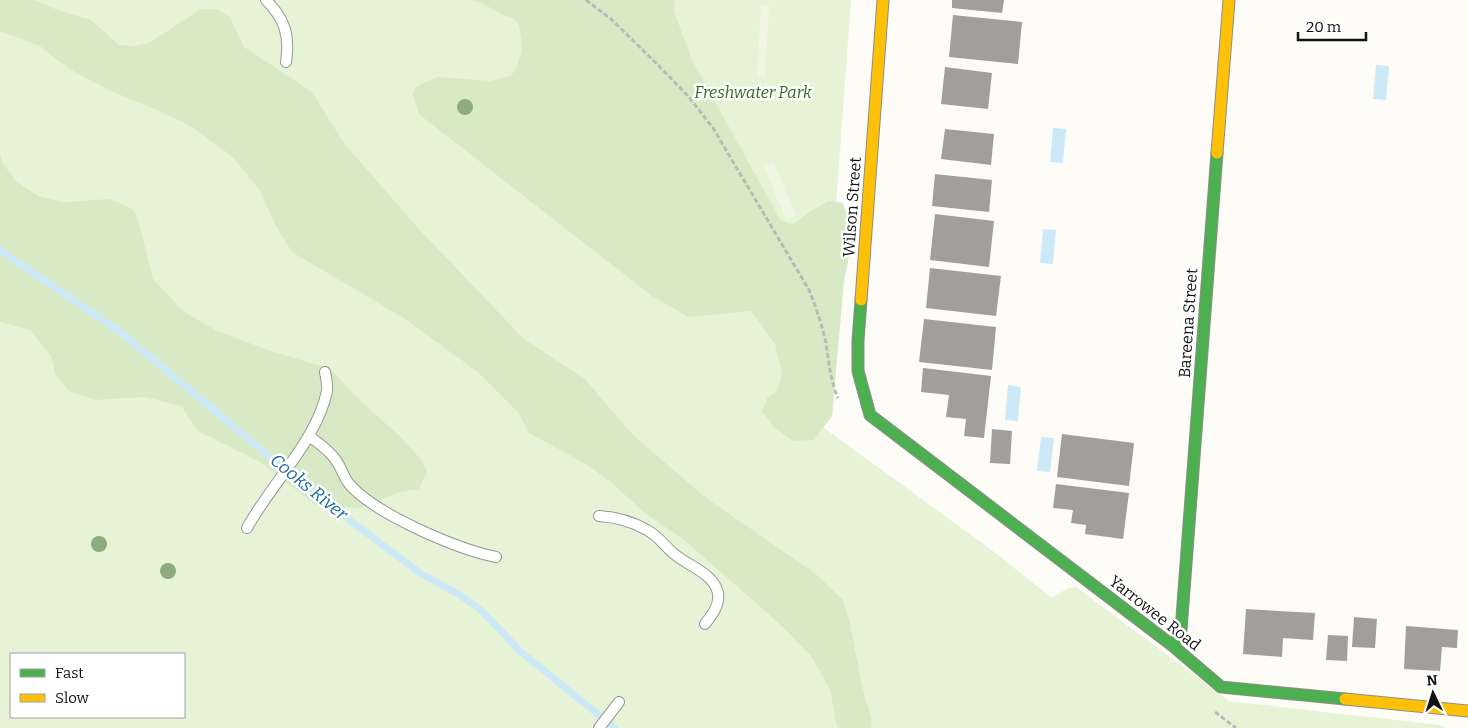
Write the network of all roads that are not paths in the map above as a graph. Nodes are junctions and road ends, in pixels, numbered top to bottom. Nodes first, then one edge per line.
1 (266, 0) edge
2 (883, 0) edge
3 (1229, 0) edge
4 (286, 62) dead end
5 (325, 372) dead end
6 (870, 415) joint
7 (309, 436) junction
8 (599, 516) dead end
9 (247, 528) dead end
10 (496, 557) dead end
11 (705, 624) dead end
12 (1173, 646) junction
13 (619, 702) dead end
14 (1468, 711) edge
15 (599, 728) edge

1 - 4 lane
2 - 6 street, Wilson Street
3 - 12 street, Bareena Street
5 - 7 lane
6 - 12 street, Yarrowee Road
7 - 9 lane
7 - 10 lane
8 - 11 lane
12 - 14 street, Yarrowee Road
13 - 15 lane

